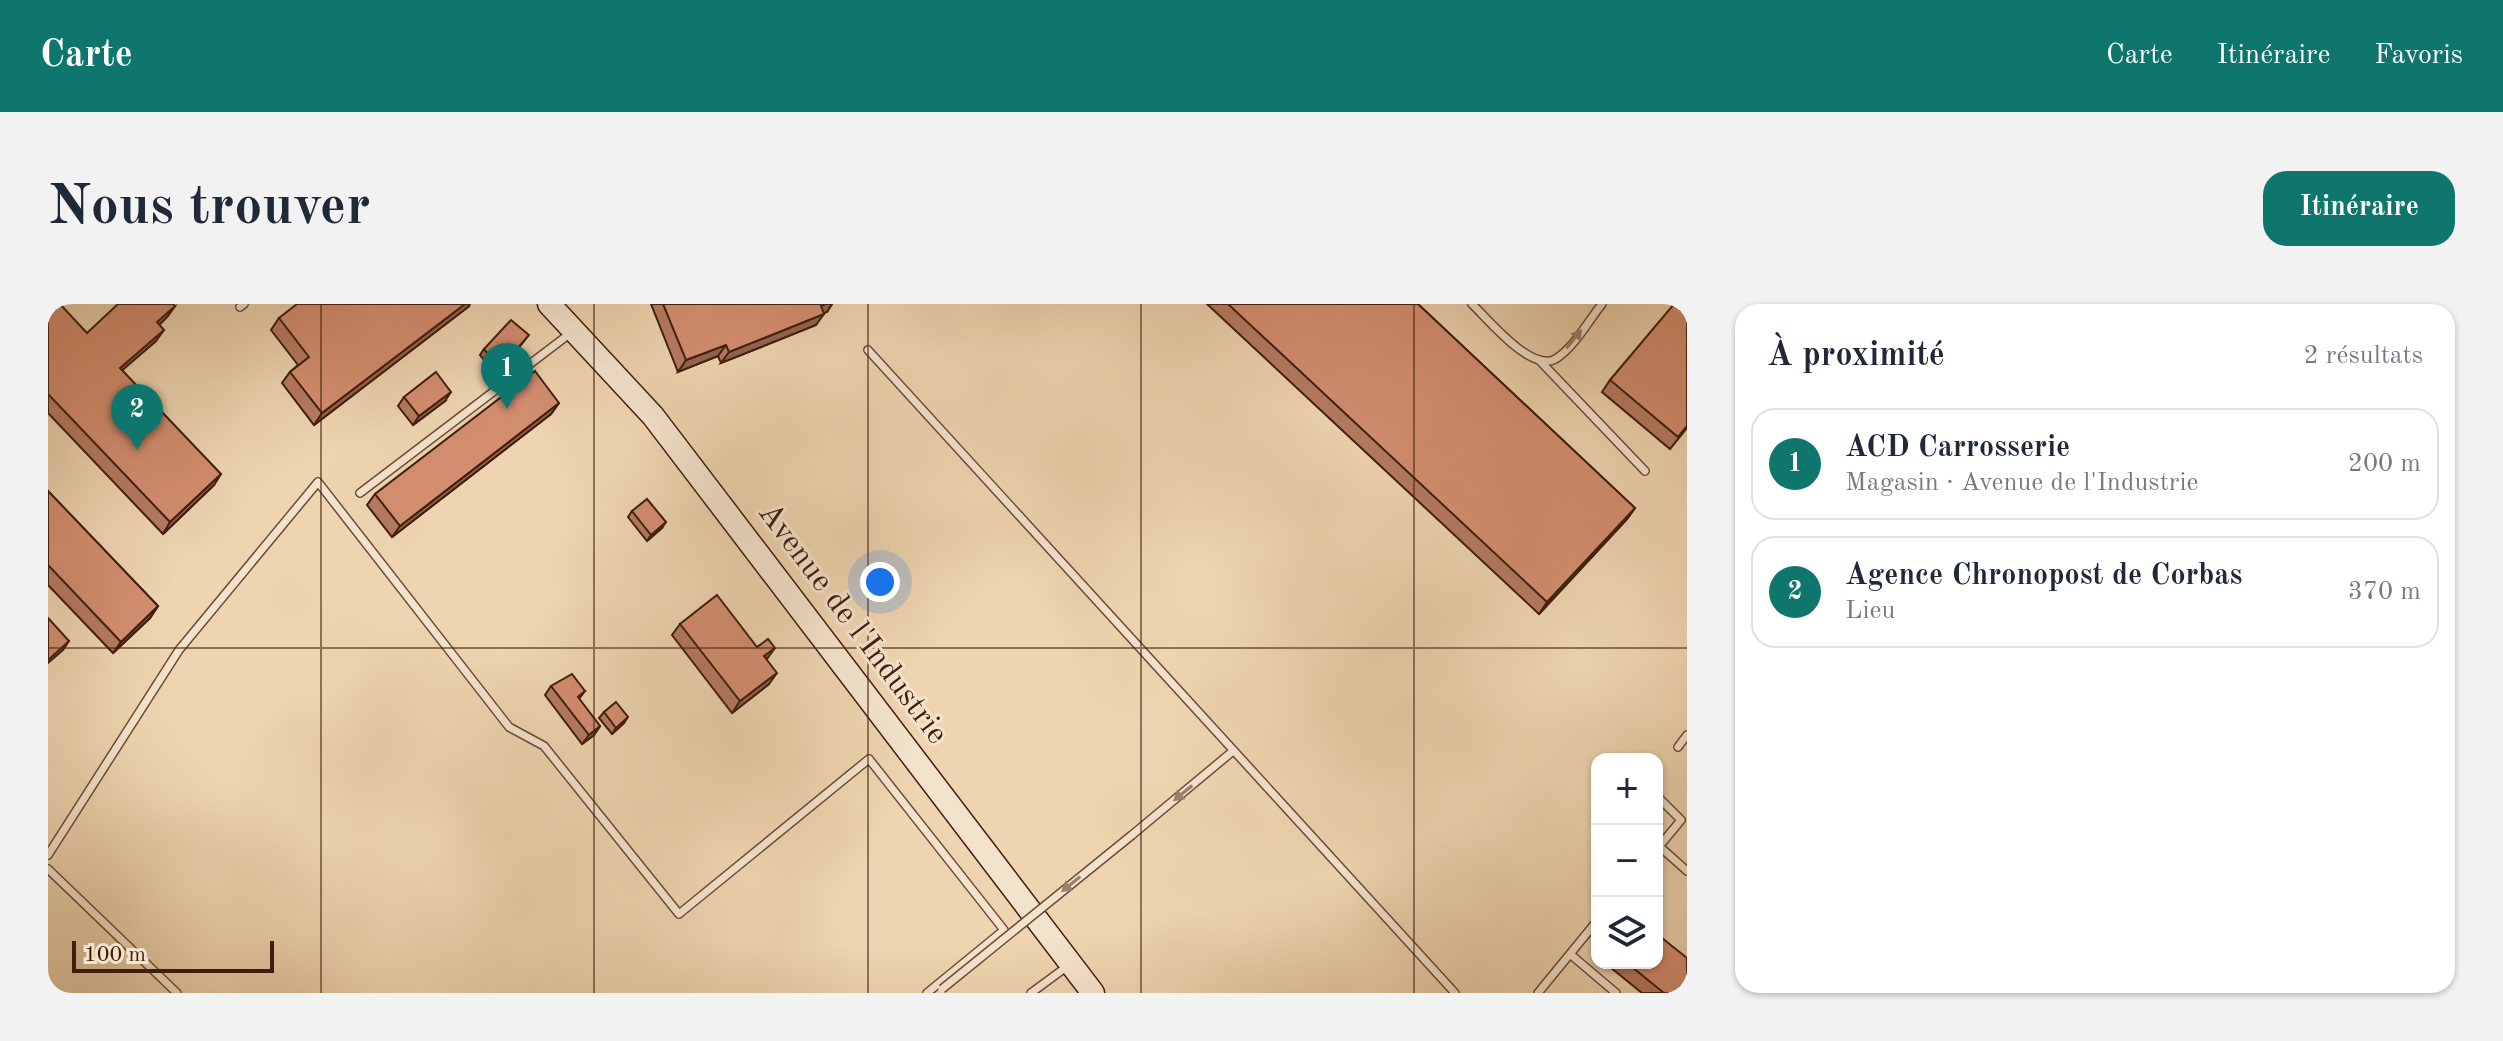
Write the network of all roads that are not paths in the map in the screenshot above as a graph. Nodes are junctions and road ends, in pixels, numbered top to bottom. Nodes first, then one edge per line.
1 (549, 304) edge
2 (1472, 304) edge
3 (1602, 304) edge
4 (574, 331) junction
5 (868, 350) dead end
6 (1541, 362) junction
7 (1645, 471) dead end
8 (360, 493) dead end
9 (1687, 735) edge
10 (1678, 747) dead end
11 (1233, 751) junction
12 (1663, 802) edge
13 (1663, 842) edge
14 (1663, 852) edge
15 (48, 855) edge
16 (48, 869) edge
17 (1687, 871) edge
18 (1591, 928) edge
19 (1570, 954) junction
20 (1070, 964) junction
21 (940, 991) edge
22 (177, 993) edge
23 (927, 993) edge
24 (1031, 993) edge
25 (1093, 993) edge
26 (1455, 993) edge
27 (1538, 993) edge
28 (1616, 993) edge

1 - 4 street, Avenue de l'Industrie
2 - 6 lane
6 -> 3 lane
4 - 8 lane
4 - 20 street, Avenue de l'Industrie
5 - 11 lane
6 - 7 lane
9 - 10 lane
11 -> 21 lane, bridge
11 - 26 lane
12 - 13 lane
14 - 17 lane
15 - 23 lane
16 - 22 lane
18 - 19 lane
19 - 27 lane
19 - 28 lane
20 - 24 lane
20 - 25 street, Avenue de l'Industrie

